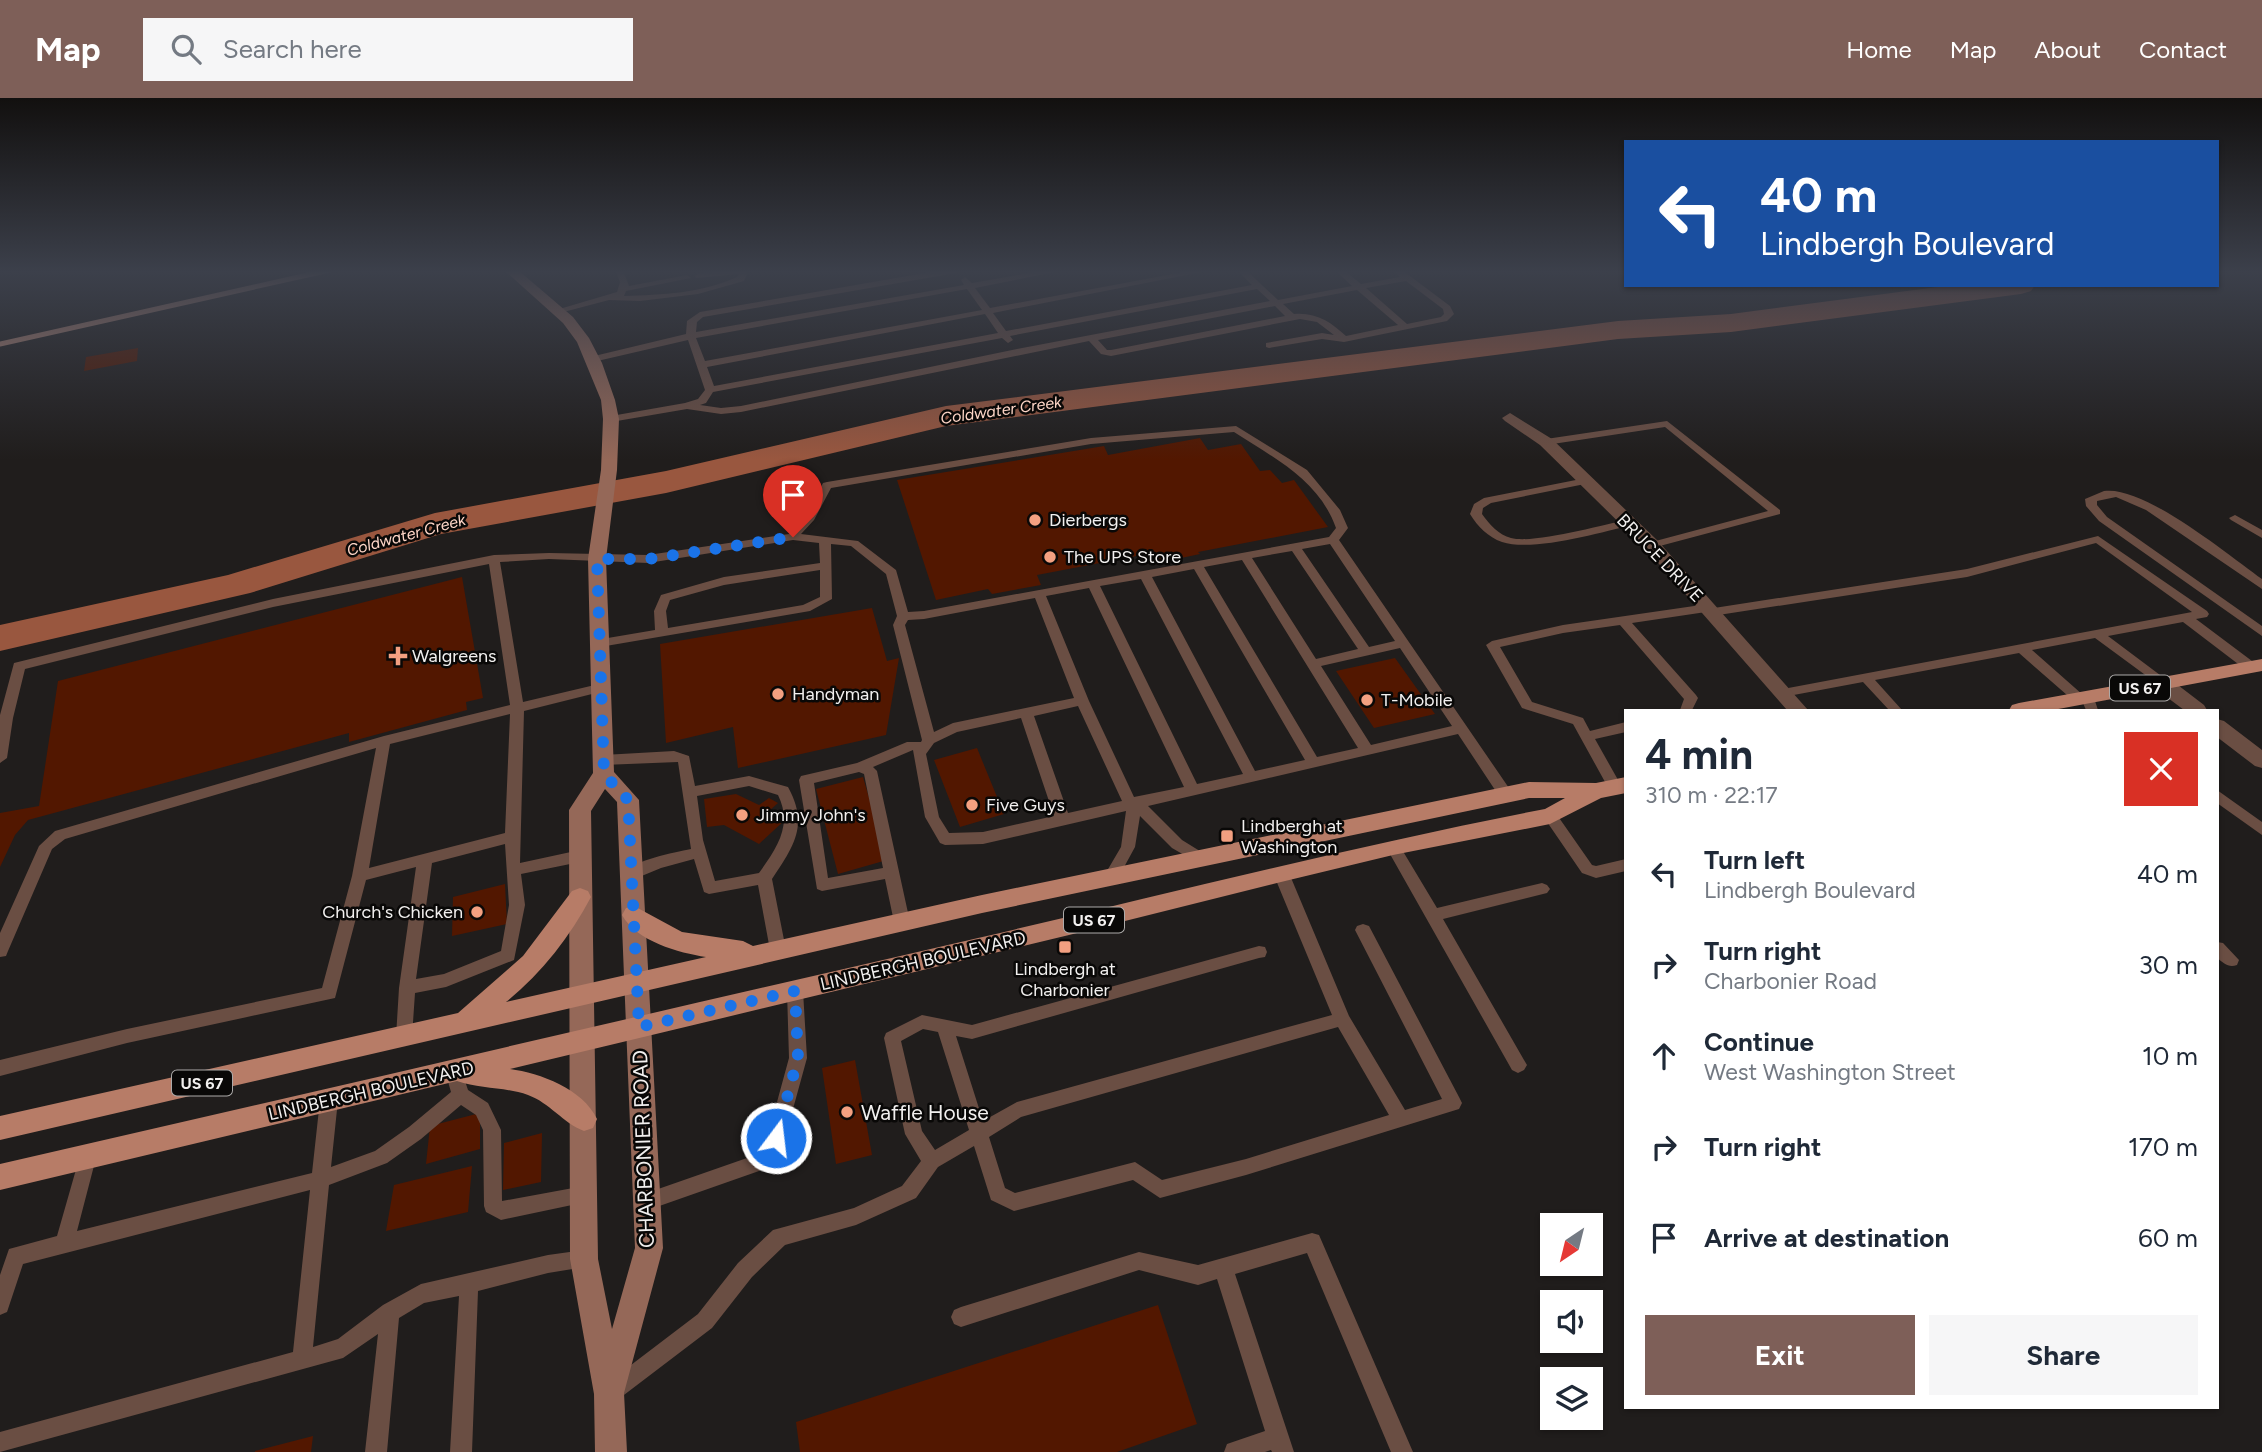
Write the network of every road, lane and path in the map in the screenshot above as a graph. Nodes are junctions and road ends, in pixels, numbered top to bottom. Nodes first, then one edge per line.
1 (577, 333) edge
2 (691, 333) edge
3 (712, 333) edge
4 (870, 333) edge
5 (1008, 333) edge
6 (1117, 333) edge
7 (1208, 333) edge
8 (1337, 333) edge
9 (1373, 333) edge
10 (1004, 334) junction
11 (691, 337) junction
12 (1091, 338) junction
13 (1343, 339) junction
14 (1269, 345) dead end
15 (1017, 352) junction
16 (593, 359) junction
17 (701, 365) junction
18 (710, 390) junction
19 (687, 406) junction
20 (1510, 418) dead end
21 (611, 419) junction
22 (1546, 442) junction
23 (1586, 481) junction
24 (2235, 518) dead end
25 (1627, 523) junction
26 (2262, 535) edge
27 (793, 537) junction
28 (825, 540) junction
29 (1333, 540) junction
30 (1652, 545) junction
31 (1295, 547) junction
32 (1245, 556) junction
33 (494, 559) junction
34 (597, 559) junction
35 (827, 565) junction
36 (1197, 565) junction
37 (1144, 575) junction
38 (1093, 584) junction
39 (2262, 585) edge
40 (1039, 594) junction
41 (1710, 610) junction
42 (903, 616) junction
43 (2185, 617) junction
44 (1624, 621) junction
45 (2262, 632) edge
46 (662, 633) junction
47 (2098, 634) junction
48 (600, 643) junction
49 (1403, 643) junction
50 (2022, 648) junction
51 (1366, 652) junction
52 (1313, 664) junction
53 (2257, 666) edge
54 (1866, 677) junction
55 (2163, 684) junction
56 (599, 688) junction
57 (1783, 693) junction
58 (1082, 701) junction
59 (2086, 703) edge
60 (517, 708) junction
61 (1686, 709) edge
62 (1797, 709) edge
63 (1895, 709) edge
64 (2042, 709) edge
65 (2196, 709) edge
66 (1026, 713) junction
67 (3, 719) edge
68 (1624, 728) edge
69 (2219, 728) edge
70 (1461, 729) junction
71 (1586, 737) junction
72 (384, 741) junction
73 (927, 743) junction
74 (1367, 750) junction
75 (0, 758) edge
76 (2262, 761) edge
77 (1313, 762) junction
78 (604, 767) junction
79 (860, 767) junction
80 (1251, 776) junction
81 (1612, 788) edge
82 (1192, 789) junction
83 (689, 792) junction
84 (1506, 795) junction
85 (2219, 797) edge
86 (1133, 803) junction
87 (1550, 817) junction
88 (1062, 818) junction
89 (2262, 830) edge
90 (512, 837) junction
91 (1394, 847) junction
92 (700, 852) junction
93 (580, 856) junction
94 (1198, 857) junction
95 (425, 859) junction
96 (1624, 865) edge
97 (513, 870) junction
98 (892, 872) junction
99 (1281, 873) junction
100 (632, 874) junction
101 (360, 876) junction
102 (1112, 876) junction
103 (764, 878) junction
104 (1542, 889) dead end
105 (580, 897) junction
106 (634, 915) junction
107 (1433, 915) junction
108 (902, 922) junction
109 (1363, 930) dead end
110 (2219, 950) edge
111 (0, 951) edge
112 (770, 951) junction
113 (1259, 951) dead end
114 (2231, 960) dead end
115 (637, 982) junction
116 (407, 988) junction
117 (795, 991) junction
118 (581, 995) junction
119 (1342, 1019) junction
120 (459, 1024) junction
121 (944, 1026) junction
122 (639, 1027) junction
123 (404, 1037) junction
124 (582, 1041) junction
125 (1518, 1065) dead end
126 (0, 1068) edge
127 (457, 1083) junction
128 (329, 1100) junction
129 (584, 1119) junction
130 (1401, 1119) junction
131 (0, 1128) edge
132 (977, 1134) junction
133 (87, 1157) junction
134 (932, 1161) junction
135 (0, 1177) edge
136 (321, 1180) junction
137 (584, 1195) junction
138 (648, 1200) junction
139 (64, 1244) junction
140 (584, 1259) junction
141 (1223, 1268) junction
142 (469, 1284) junction
143 (0, 1305) edge
144 (390, 1312) junction
145 (961, 1317) dead end
146 (302, 1360) junction
147 (609, 1394) junction
148 (0, 1443) edge
149 (1280, 1444) edge
150 (372, 1447) edge
151 (461, 1452) edge
152 (611, 1452) edge
153 (1235, 1452) edge
154 (1402, 1452) edge

1 - 16 main road
2 - 11 lane
3 - 11 lane
4 - 17 lane
5 - 10 lane
6 - 12 lane
7 - 12 lane
8 - 13 lane
9 - 13 lane
10 - 15 lane
10 - 18 lane
11 - 16 lane
11 - 17 lane
12 - 15 lane
13 - 14 lane
15 - 19 lane
16 - 21 main road
17 - 18 lane
18 - 19 lane
19 - 21 lane
20 - 22 street, BRUCE DRIVE
21 - 34 main road
22 - 23 street, BRUCE DRIVE
22 - 30 lane
23 - 25 street, BRUCE DRIVE
23 - 25 lane
24 - 26 lane
25 - 30 street, BRUCE DRIVE
27 - 28 lane
27 - 29 lane
27 - 34 lane
28 - 35 lane
28 - 42 lane
29 - 31 lane
29 - 49 lane
30 - 41 street, BRUCE DRIVE
31 - 32 lane
31 - 51 lane
32 - 36 lane
32 - 52 lane
33 - 34 lane
33 - 60 lane
33 - 67 lane
34 - 48 main road
35 - 46 lane
35 - 46 lane
36 - 37 lane
36 - 77 lane
37 - 38 lane
37 - 80 lane
38 - 40 lane
38 - 82 lane
39 - 45 lane
40 - 42 lane
40 - 58 lane
41 - 43 lane
41 - 44 lane
41 - 57 street, BRUCE DRIVE
42 - 73 lane
43 - 47 lane
43 - 53 lane
44 - 61 lane
44 - 71 lane
46 - 48 lane
47 - 50 lane
47 - 55 lane
48 - 56 main road
49 - 51 lane
49 - 70 lane
50 - 54 lane
50 - 59 lane
51 - 52 lane
52 - 74 lane
53 - 55 main road, US 67
54 - 57 lane
54 - 63 lane
55 - 59 main road, US 67
55 - 65 street
56 - 60 lane
56 - 78 main road
57 - 62 street, BRUCE DRIVE
58 - 66 lane
58 - 86 lane
59 - 64 main road, US 67
60 - 72 lane
60 - 90 lane
66 - 73 lane
66 - 88 lane
67 - 75 lane
68 - 71 lane
69 - 76 street
70 - 74 lane
70 - 84 lane
71 - 81 lane
72 - 101 lane
72 - 111 lane
73 - 79 lane
73 - 88 lane
74 - 77 lane
77 - 80 lane
78 - 83 lane
78 - 93 main road, CHARBONIER ROAD
78 - 100 main road, CHARBONIER ROAD
79 - 98 lane
79 - 98 lane
80 - 82 lane
81 - 84 main road, US 67
81 - 87 main road, LINDBERGH BOULEVARD / US 67
82 - 86 lane
83 - 92 lane
83 - 103 lane
84 - 94 main road, US 67
85 - 89 lane
86 - 88 lane
86 - 94 lane
86 - 102 lane
87 - 91 main road, LINDBERGH BOULEVARD / US 67
87 - 96 lane
90 - 95 lane
90 - 97 lane
91 - 99 main road, LINDBERGH BOULEVARD / US 67
91 - 107 lane
92 - 100 lane
92 - 103 lane
93 - 97 lane
93 - 105 main road, CHARBONIER ROAD
94 - 102 main road, US 67
95 - 101 lane
95 - 116 lane
97 - 116 lane
98 - 108 lane
99 - 117 main road, LINDBERGH BOULEVARD / US 67
99 - 119 lane
100 - 106 main road, CHARBONIER ROAD
101 - 126 lane
102 - 108 main road, US 67
103 - 112 lane
104 - 107 lane
105 - 118 main road, CHARBONIER ROAD
105 - 120 main road
106 - 112 main road
106 - 115 main road, CHARBONIER ROAD
107 - 125 lane
108 - 112 main road, US 67
109 - 130 lane
110 - 114 lane
112 - 115 main road, US 67
113 - 121 lane
115 - 118 main road, US 67
115 - 122 main road, CHARBONIER ROAD
116 - 123 lane
117 - 122 main road, LINDBERGH BOULEVARD / US 67
117 - 138 lane
118 - 120 main road, US 67
118 - 124 main road, CHARBONIER ROAD
119 - 130 lane
119 - 132 lane
120 - 123 main road, US 67
121 - 132 lane
121 - 134 lane
122 - 124 main road, LINDBERGH BOULEVARD / US 67
122 - 138 main road, CHARBONIER ROAD
123 - 131 main road, US 67
124 - 127 main road, LINDBERGH BOULEVARD / US 67
124 - 129 main road, CHARBONIER ROAD
127 - 128 main road, LINDBERGH BOULEVARD / US 67
127 - 129 main road
127 - 136 lane
127 - 137 lane
128 - 133 main road, LINDBERGH BOULEVARD / US 67
128 - 136 lane
129 - 137 main road, CHARBONIER ROAD
130 - 132 lane
132 - 134 lane
133 - 135 main road, LINDBERGH BOULEVARD / US 67
133 - 139 lane
134 - 147 lane
136 - 139 lane
136 - 146 lane
137 - 140 main road, CHARBONIER ROAD
138 - 147 main road, CHARBONIER ROAD
139 - 143 lane
140 - 142 lane
140 - 147 main road, CHARBONIER ROAD
141 - 145 lane
141 - 149 lane
141 - 154 lane
142 - 144 lane
142 - 151 lane
144 - 146 lane
144 - 150 lane
146 - 148 lane
147 - 152 main road, CHARBONIER ROAD
149 - 153 lane

